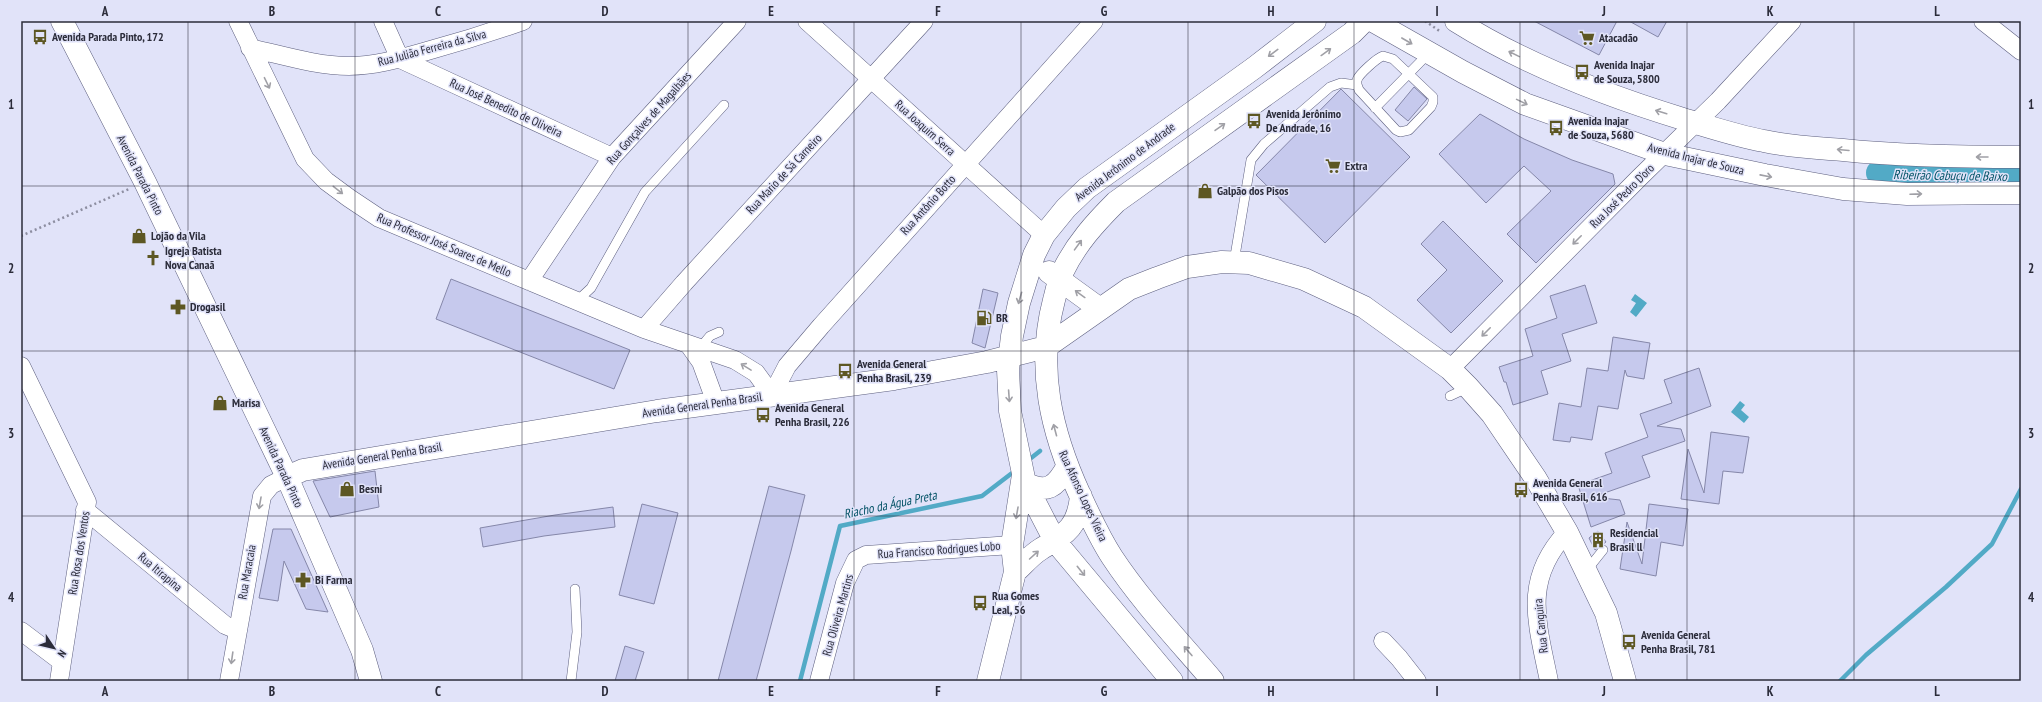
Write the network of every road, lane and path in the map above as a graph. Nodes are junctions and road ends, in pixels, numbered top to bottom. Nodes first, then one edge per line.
1 (62, 21) edge
2 (238, 21) edge
3 (383, 21) edge
4 (523, 21) edge
5 (737, 21) edge
6 (806, 21) edge
7 (924, 21) edge
8 (1094, 21) edge
9 (1315, 21) edge
10 (1364, 21) edge
11 (1373, 21) edge
12 (1456, 21) edge
13 (1792, 21) edge
14 (1984, 21) edge
15 (250, 48) junction
16 (2021, 50) edge
17 (1430, 53) junction
18 (400, 59) junction
19 (1409, 74) junction
20 (871, 79) junction
21 (1357, 86) junction
22 (724, 105) dead end
23 (1375, 108) junction
24 (1176, 123) junction
25 (1696, 123) junction
26 (1190, 149) junction
27 (1665, 154) junction
28 (612, 157) junction
29 (2021, 157) edge
30 (965, 164) junction
31 (145, 182) junction
32 (2021, 193) edge
33 (1044, 235) junction
34 (21, 236) edge
35 (1032, 260) junction
36 (1234, 262) junction
37 (1060, 279) junction
38 (529, 281) junction
39 (591, 288) junction
40 (583, 304) junction
41 (1100, 309) junction
42 (644, 329) junction
43 (1046, 347) junction
44 (700, 348) junction
45 (1008, 357) junction
46 (21, 366) edge
47 (1450, 369) junction
48 (772, 395) junction
49 (716, 403) junction
50 (1067, 467) junction
51 (287, 477) junction
52 (1024, 479) junction
53 (1081, 496) junction
54 (85, 510) junction
55 (1567, 532) junction
56 (1055, 541) junction
57 (1012, 545) junction
58 (1603, 550) dead end
59 (866, 555) joint
60 (1587, 570) junction
61 (1015, 572) junction
62 (575, 589) dead end
63 (237, 630) junction
64 (21, 631) edge
65 (1383, 641) dead end
66 (62, 662) junction
67 (59, 681) edge
68 (229, 681) edge
69 (371, 681) edge
70 (571, 681) edge
71 (820, 681) edge
72 (988, 681) edge
73 (1172, 681) edge
74 (1213, 681) edge
75 (1417, 681) edge
76 (1549, 681) edge
77 (1625, 681) edge

1 - 31 main road, Avenida Parada Pinto
2 - 15 street
3 - 18 street
4 - 18 street, Rua Julião Ferreira da Silva
5 - 28 street, Rua Gonçalves de Magalhães
6 - 20 street, Rua Joaquim Serra
7 - 20 street, Rua Mario de Sá Carneiro
8 - 30 street, Rua Antônio Botto
9 -> 24 main road, Avenida Jerônimo de Andrade
26 -> 10 main road
11 -> 17 main road, Avenida Inajar de Souza
25 -> 12 main road
13 - 25 street, Rua José Pedro D'oro
14 - 16 street
15 - 18 street, Rua Julião Ferreira da Silva
15 -> 38 street, Rua Professor José Soares de Mello
17 - 19 lane
17 -> 27 main road, Avenida Inajar de Souza
18 - 28 street, Rua José Benedito de Oliveira
19 - 21 lane
19 - 23 lane
19 - 23 lane
20 - 30 street, Rua Joaquim Serra
20 - 42 street, Rua Mario de Sá Carneiro
21 - 23 lane
21 - 36 lane
22 - 39 lane
24 - 26 main road
24 - 33 main road, Avenida Jerônimo de Andrade
25 - 27 street, Rua José Pedro D'oro
29 -> 25 main road
37 -> 26 main road
27 -> 32 main road, Avenida Inajar de Souza
27 -> 47 street, Rua José Pedro D'oro
28 - 38 street, Rua Gonçalves de Magalhães
30 - 33 street, Rua Joaquim Serra
30 - 48 street, Rua Antônio Botto
31 - 34 path
31 - 51 main road, Avenida Parada Pinto
33 - 35 main road, Avenida Jerônimo de Andrade
35 - 37 main road
35 -> 45 main road, Avenida Jerônimo de Andrade
36 - 41 main road, Avenida General Penha Brasil
36 - 47 main road, Avenida General Penha Brasil
41 -> 37 main road
37 - 43 main road
38 - 40 street, Rua Professor José Soares de Mello
39 - 40 lane
39 - 40 lane
40 - 42 street, Rua Professor José Soares de Mello
41 - 43 main road, Avenida General Penha Brasil
42 - 44 street, Rua Professor José Soares de Mello
43 - 45 main road, Avenida General Penha Brasil
50 -> 43 main road, Rua Afonso Lopes Vieira
48 -> 44 street, Rua Professor José Soares de Mello
44 - 49 street
45 - 48 main road, Avenida General Penha Brasil
45 -> 52 main road
46 - 54 street, Rua Rosa dos Ventos
47 - 55 main road, Avenida General Penha Brasil
48 - 49 main road, Avenida General Penha Brasil
49 - 51 main road, Avenida General Penha Brasil
50 - 52 main road
50 - 53 main road, Rua Afonso Lopes Vieira
51 -> 63 street, Rua Maracaia
51 - 69 main road, Avenida Parada Pinto
52 - 56 main road
52 -> 57 main road
53 - 56 main road
74 -> 53 main road, Rua Afonso Lopes Vieira
54 - 63 street, Rua Itirapina
54 - 66 street, Rua Rosa dos Ventos
55 - 60 main road, Avenida General Penha Brasil
55 - 76 street, Rua Canguira
61 -> 56 main road
56 -> 73 main road
57 - 59 street, Rua Francisco Rodrigues Lobo
57 - 61 main road
58 - 60 lane
59 - 71 street, Rua Oliveira Martins
60 - 77 main road, Avenida General Penha Brasil
61 - 72 main road
62 - 70 lane
63 -> 68 street, Rua Maracaia
64 - 66 street
65 - 75 street
66 - 67 street, Rua Rosa dos Ventos

